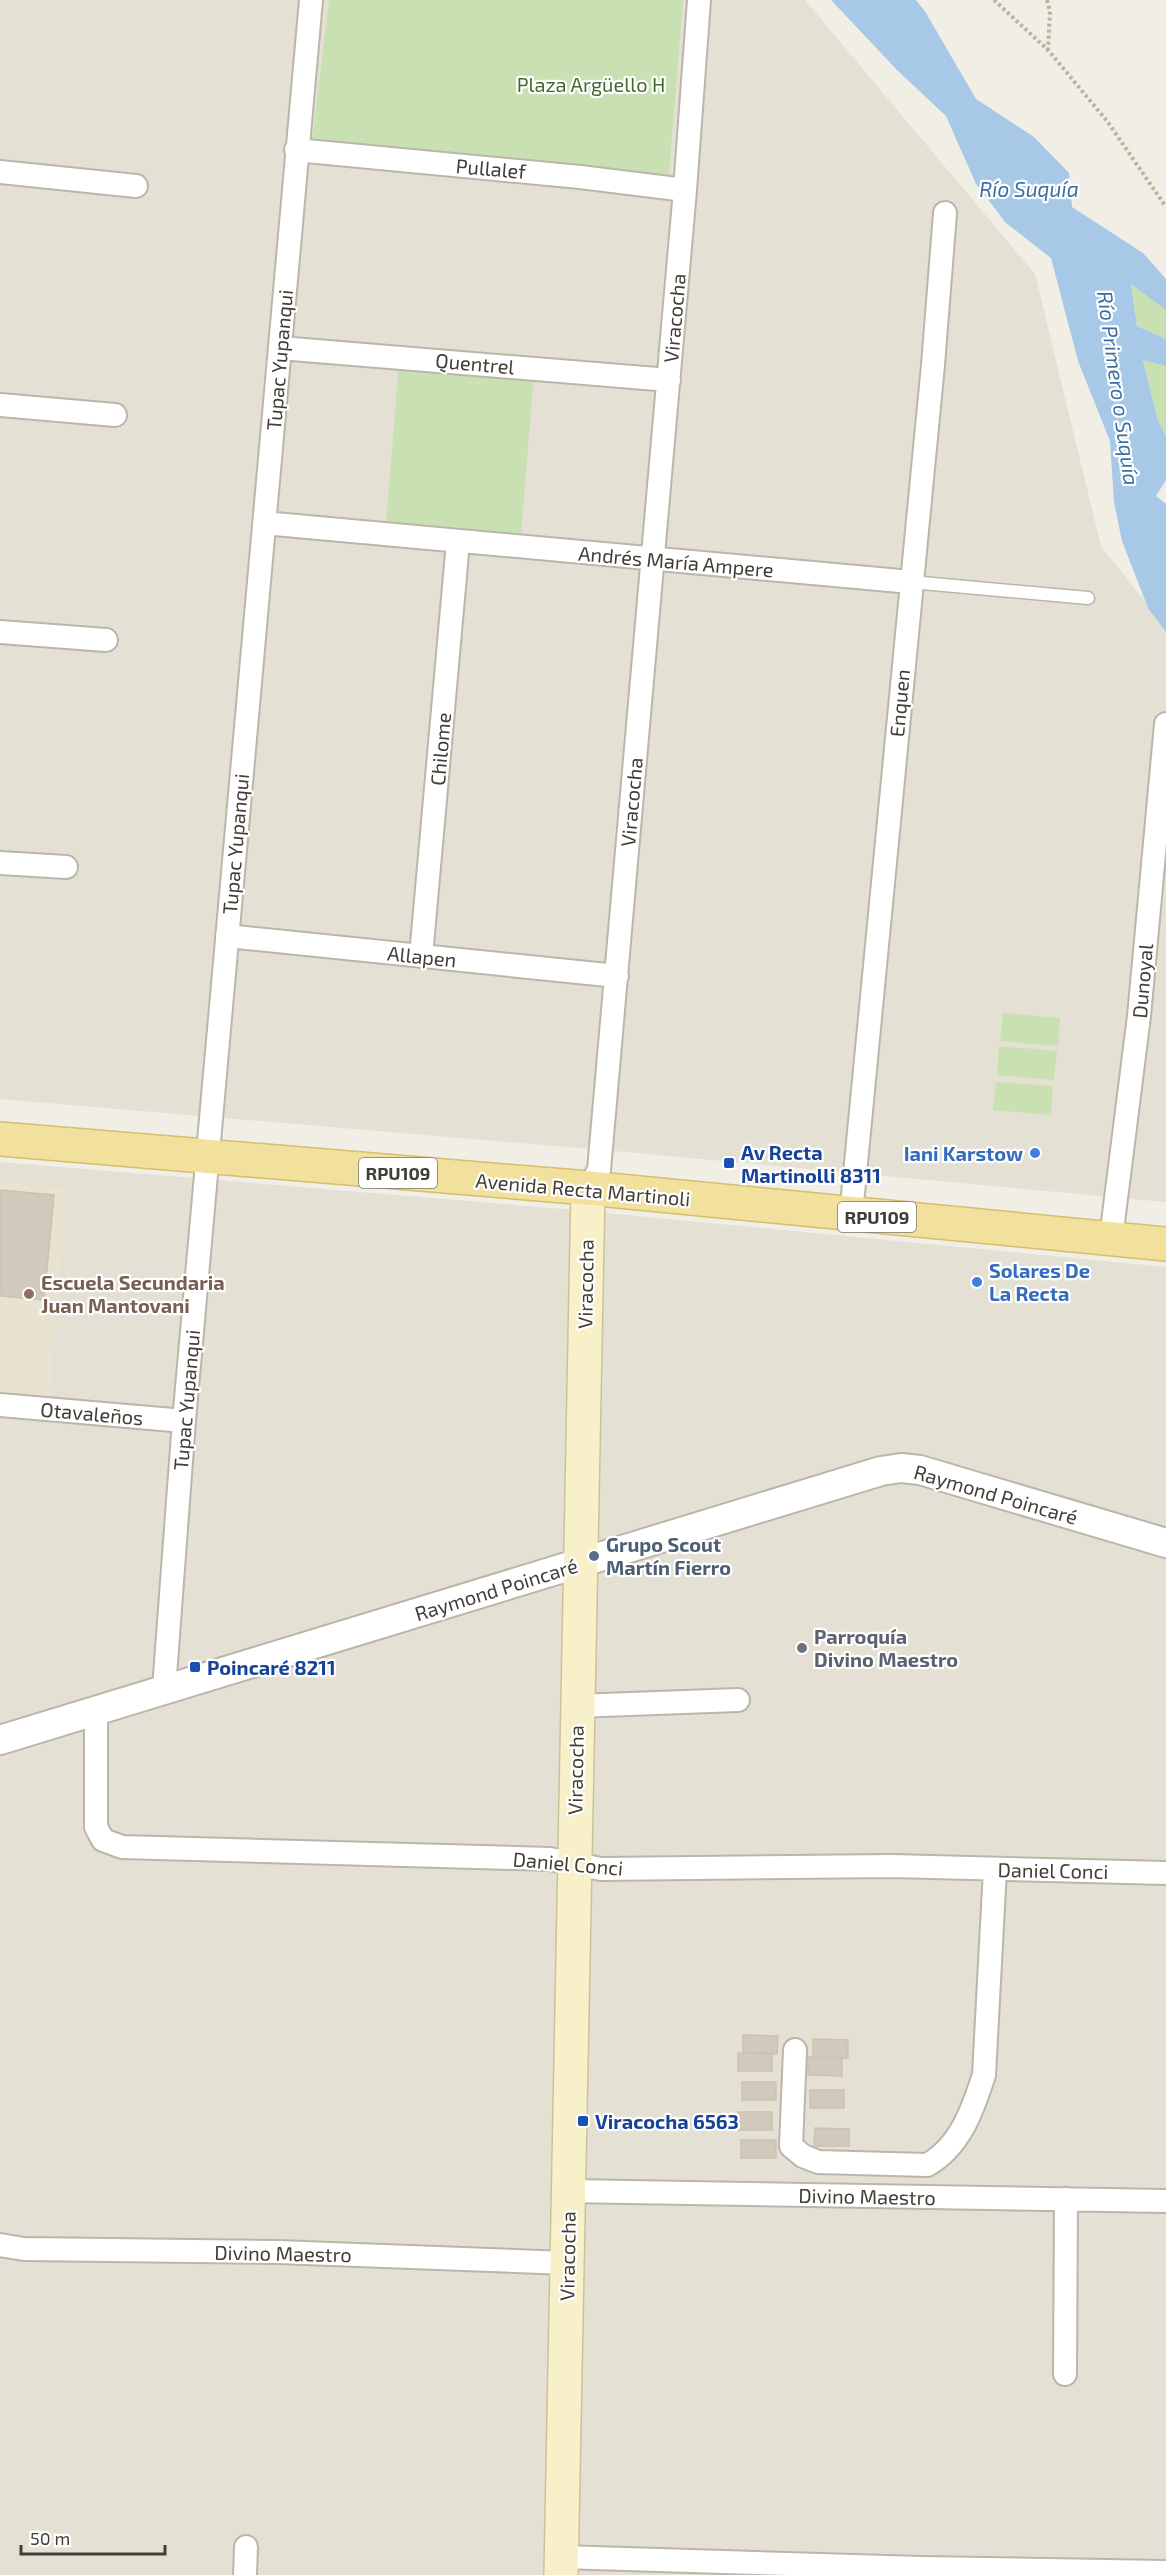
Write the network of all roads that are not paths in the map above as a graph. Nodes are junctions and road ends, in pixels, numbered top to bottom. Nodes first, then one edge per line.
1 (311, 0) edge
2 (699, 0) edge
3 (296, 150) junction
4 (0, 172) edge
5 (136, 186) dead end
6 (685, 190) junction
7 (945, 213) dead end
8 (280, 348) junction
9 (669, 380) junction
10 (0, 405) edge
11 (115, 415) dead end
12 (264, 523) junction
13 (458, 542) junction
14 (652, 558) junction
15 (911, 582) junction
16 (1088, 598) dead end
17 (0, 632) edge
18 (106, 640) dead end
19 (1166, 724) edge
20 (0, 863) edge
21 (66, 867) dead end
22 (227, 936) junction
23 (421, 956) junction
24 (617, 976) junction
25 (0, 1118) edge
26 (0, 1139) edge
27 (209, 1146) junction
28 (593, 1179) junction
29 (853, 1194) junction
30 (1166, 1222) edge
31 (1112, 1228) junction
32 (1166, 1244) edge
33 (0, 1405) edge
34 (184, 1421) junction
35 (1166, 1543) edge
36 (579, 1564) junction
37 (164, 1689) junction
38 (738, 1700) dead end
39 (576, 1706) junction
40 (96, 1710) junction
41 (0, 1740) edge
42 (573, 1862) junction
43 (995, 1869) junction
44 (1166, 1873) edge
45 (795, 2050) dead end
46 (568, 2191) junction
47 (1066, 2199) junction
48 (1166, 2201) edge
49 (0, 2245) edge
50 (567, 2263) junction
51 (1065, 2374) dead end
52 (246, 2547) dead end
53 (561, 2566) edge
54 (792, 2570) edge
55 (920, 2571) edge
56 (1166, 2572) edge
57 (245, 2575) edge

1 - 3 street, Tupac Yupanqui
2 - 6 street, Viracocha
3 - 6 street, Pullalef
3 - 8 street, Tupac Yupanqui
4 - 5 street
6 - 9 street, Viracocha
7 - 15 street, Enquen
8 - 9 street, Quentrel
8 - 12 street, Tupac Yupanqui
9 - 14 street, Viracocha
10 - 11 street
12 - 13 street, Andrés María Ampere
12 - 22 street, Tupac Yupanqui
13 - 14 street, Andrés María Ampere
13 - 23 street, Chilome
14 - 15 street, Andrés María Ampere
14 - 24 street, Viracocha
15 - 16 lane, Andrés María Ampere
15 - 29 street, Enquen
17 - 18 street
19 - 31 street, Dunoyal
20 - 21 street
22 - 23 street, Allapen
22 - 27 street, Tupac Yupanqui
23 - 24 street, Allapen
24 - 28 street, Viracocha
25 - 27 main road, Avenida Recta Martinoli / RPU109
26 - 27 main road, Avenida Recta Martinoli / RPU109
27 - 28 main road, Avenida Recta Martinoli / RPU109
27 - 34 street, Tupac Yupanqui
28 - 29 main road, Avenida Recta Martinoli / RPU109
28 - 31 main road, Avenida Recta Martinoli / RPU109
28 - 36 main road, Viracocha
29 - 31 main road, Avenida Recta Martinoli / RPU109
30 - 31 main road, Avenida Recta Martinoli / RPU109
31 - 32 main road, Avenida Recta Martinoli / RPU109
33 - 34 street, Otavaleños
34 - 37 street, Tupac Yupanqui
35 - 36 street, Raymond Poincaré
36 - 37 street, Raymond Poincaré
36 - 39 main road, Viracocha
37 - 40 street, Raymond Poincaré
38 - 39 street
39 - 42 main road, Viracocha
40 - 41 street, Raymond Poincaré
40 - 42 street, Daniel Conci
42 - 43 street, Daniel Conci
42 - 46 main road, Viracocha
43 - 44 street, Daniel Conci
43 - 45 street
46 - 47 street, Divino Maestro
46 - 50 main road, Viracocha
47 - 48 street, Divino Maestro
47 - 51 street
49 - 50 street, Divino Maestro
50 - 53 main road, Viracocha
52 - 57 street
53 - 54 street
54 - 55 street
55 - 56 street

